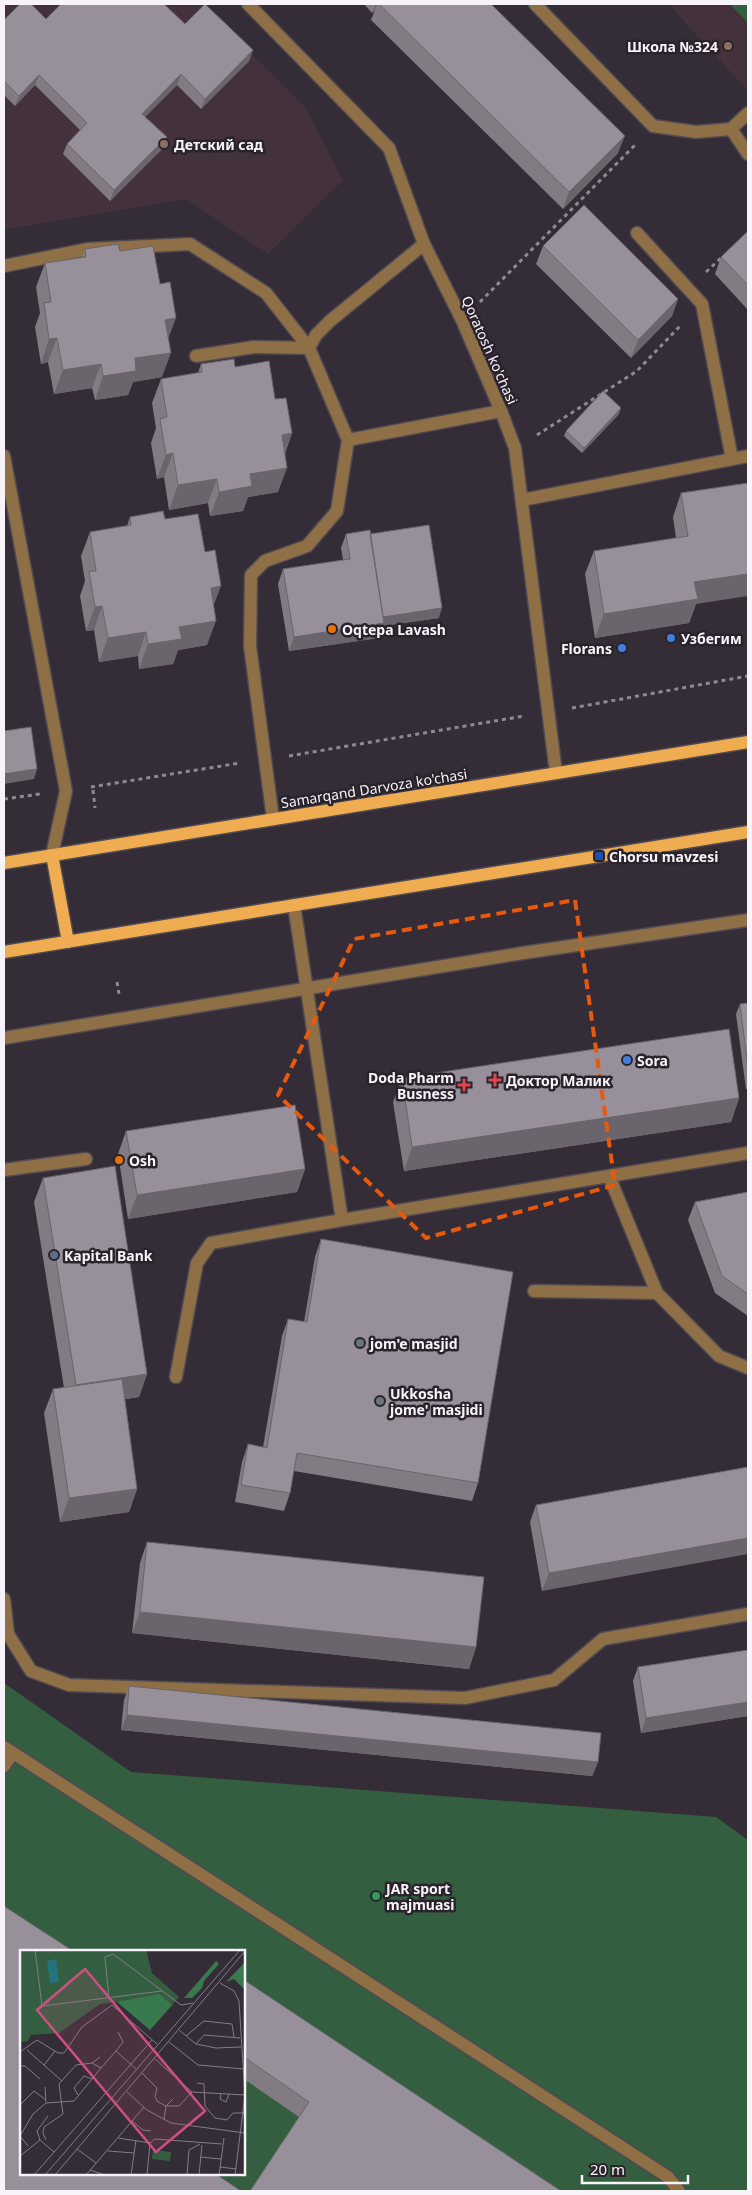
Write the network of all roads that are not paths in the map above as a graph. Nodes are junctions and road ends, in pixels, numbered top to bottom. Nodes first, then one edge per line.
1 (248, 4) edge
2 (535, 4) edge
3 (748, 113) edge
4 (732, 129) junction
5 (748, 154) edge
6 (637, 233) dead end
7 (424, 244) junction
8 (4, 266) edge
9 (309, 348) junction
10 (196, 356) dead end
11 (501, 411) junction
12 (348, 440) junction
13 (4, 456) edge
14 (748, 456) edge
15 (732, 459) junction
16 (522, 500) junction
17 (9, 514) edge
18 (748, 742) edge
19 (556, 773) junction
20 (273, 819) junction
21 (748, 832) edge
22 (52, 855) junction
23 (4, 863) edge
24 (294, 905) junction
25 (748, 920) edge
26 (68, 942) junction
27 (4, 952) edge
28 (308, 990) junction
29 (4, 1038) edge
30 (748, 1153) edge
31 (86, 1159) dead end
32 (4, 1170) edge
33 (609, 1176) junction
34 (342, 1220) junction
35 (534, 1291) dead end
36 (657, 1293) junction
37 (748, 1368) edge
38 (176, 1377) dead end
39 (4, 1599) edge
40 (748, 1614) edge
41 (8, 1750) edge
42 (4, 1766) edge
43 (679, 2191) edge

1 - 7 street, Qoratosh ko'chasi
2 - 4 street
3 - 4 street
4 - 5 street
6 - 15 street
7 - 9 street
7 - 11 street, Qoratosh ko'chasi
8 - 9 street
9 - 10 street
9 - 12 street
11 - 12 street
11 - 16 street, Qoratosh ko'chasi
12 - 20 street
13 - 17 street
14 - 15 street
15 - 16 street
16 - 19 street, Qoratosh ko'chasi
17 - 22 street
18 - 19 main road, Samarqand Darvoza ko'chasi
19 - 20 main road, Samarqand Darvoza ko'chasi
20 - 22 main road, Samarqand Darvoza ko'chasi
21 - 24 main road
22 - 23 main road, Samarqand Darvoza ko'chasi
22 - 26 main road
24 - 26 main road
24 - 28 street
25 - 28 street
26 - 27 main road
28 - 29 street
28 - 34 street
30 - 33 street
31 - 32 street
33 - 34 street
33 - 36 street
34 - 38 street
35 - 36 street
36 - 37 street
39 - 40 street
41 - 42 street
41 - 43 street

